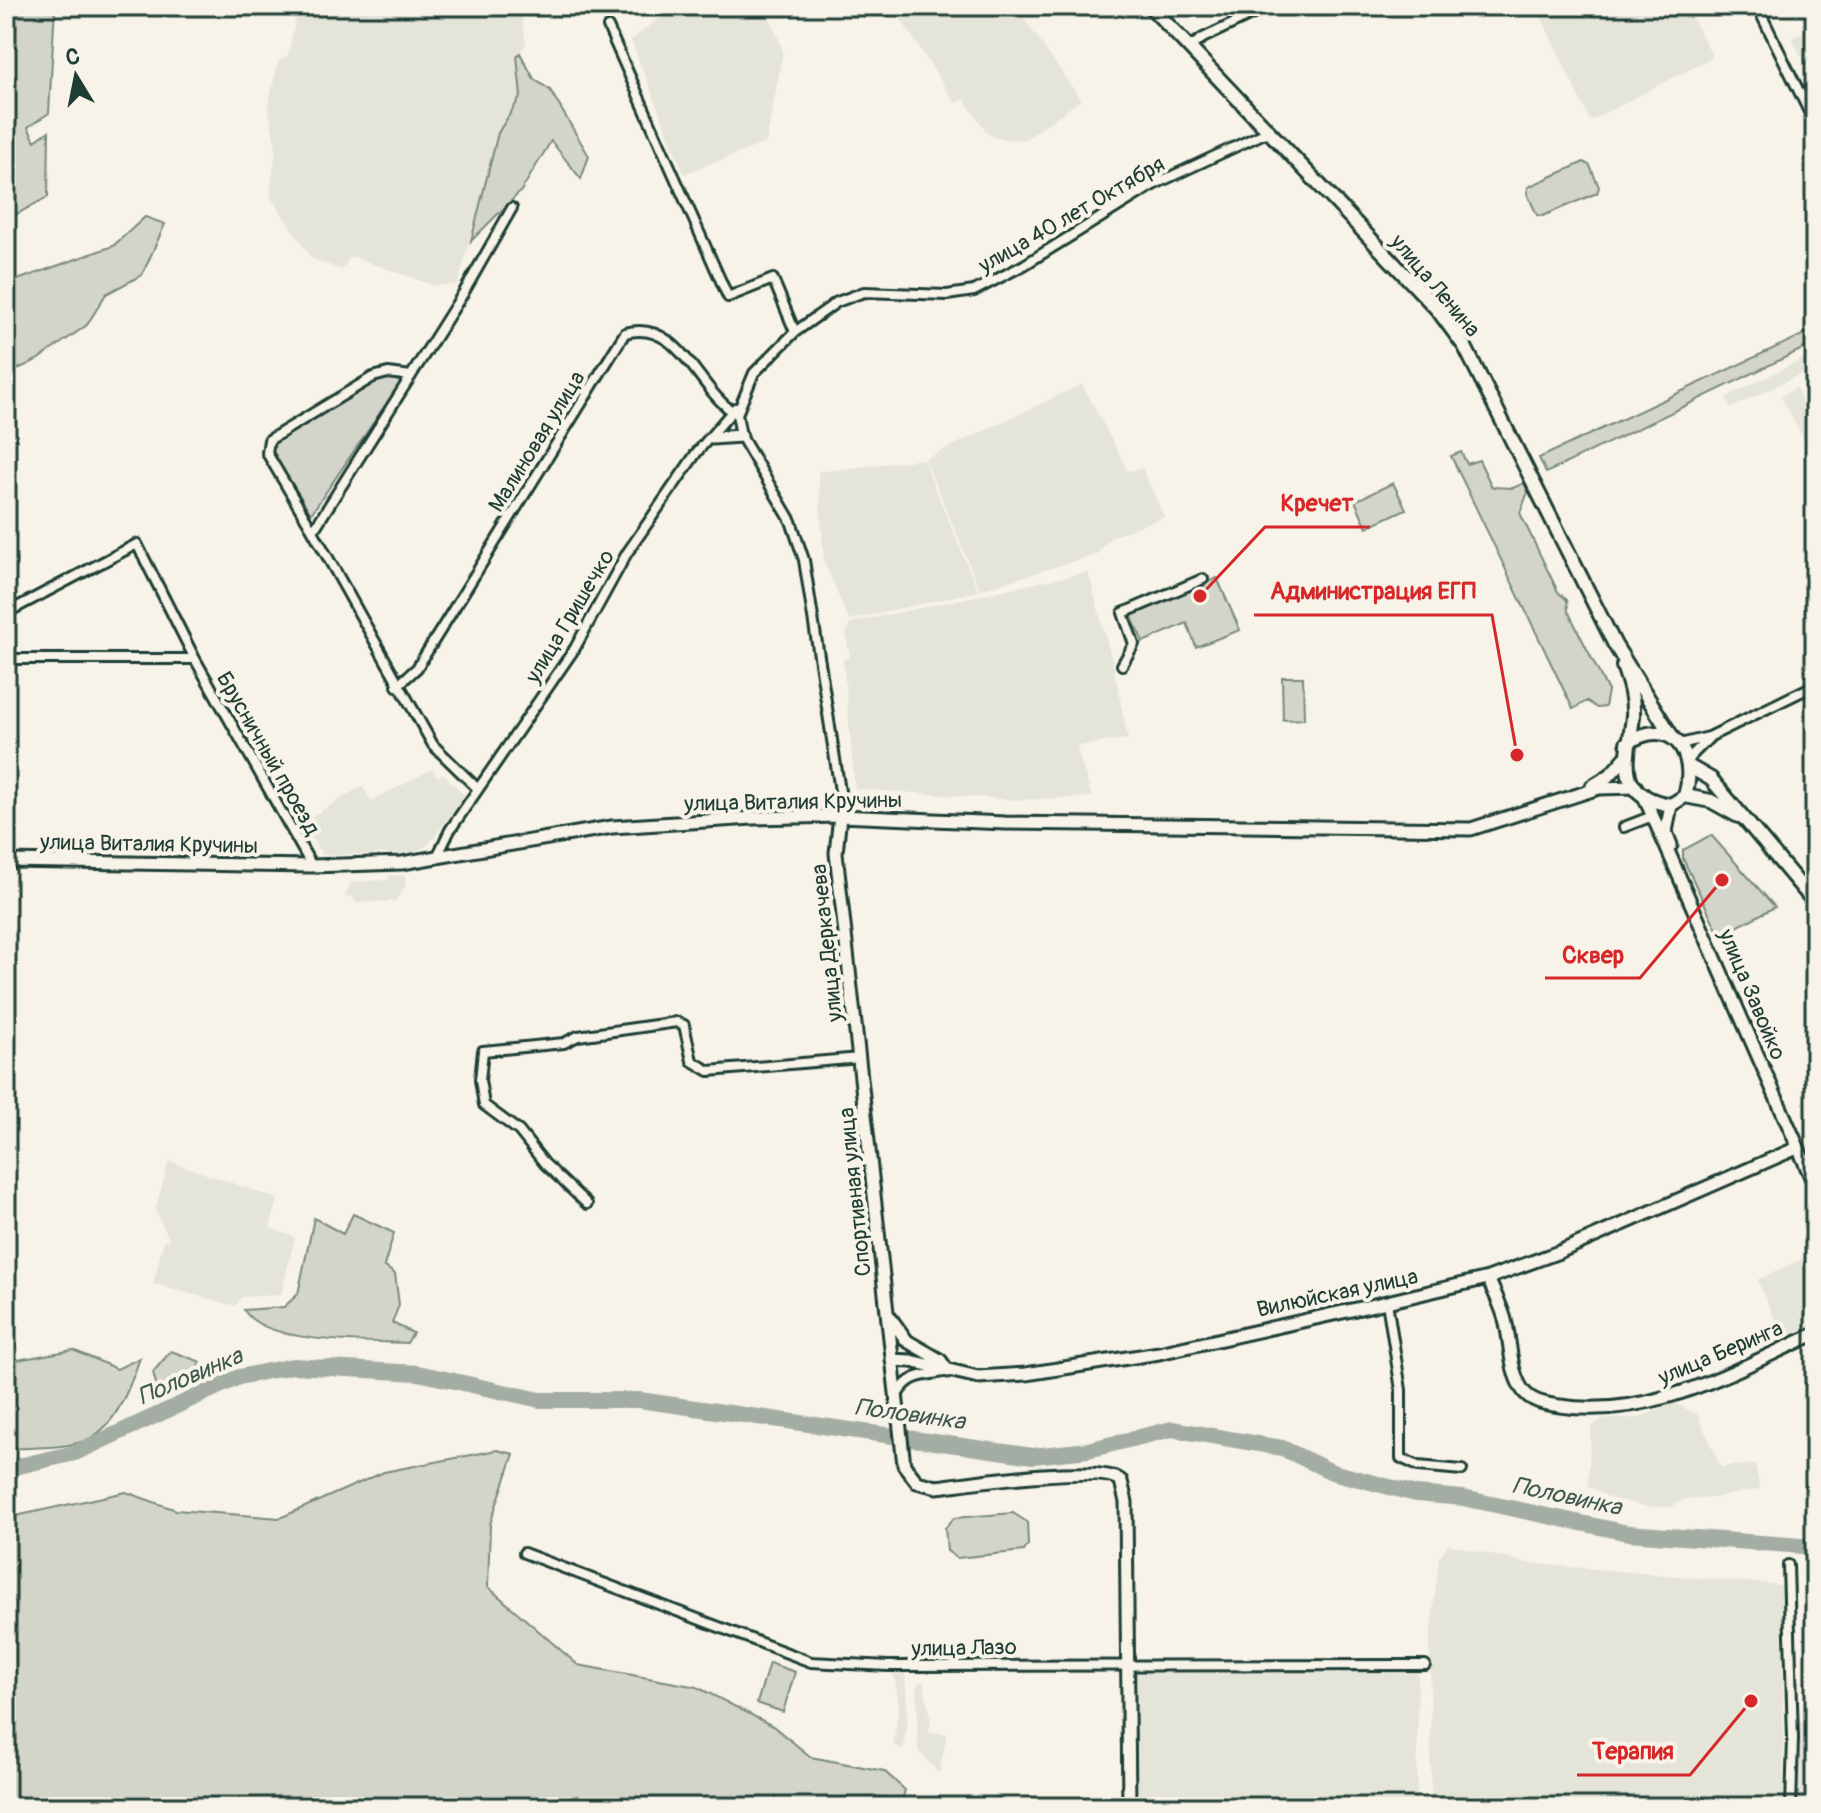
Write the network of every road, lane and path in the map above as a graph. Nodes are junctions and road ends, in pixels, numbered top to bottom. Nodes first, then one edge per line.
1 (1150, 6) edge
2 (1270, 6) edge
3 (1757, 6) edge
4 (608, 27) dead end
5 (1190, 47) junction
6 (1815, 124) edge
7 (1269, 131) junction
8 (512, 208) dead end
9 (795, 332) junction
10 (411, 376) junction
11 (742, 397) junction
12 (732, 411) junction
13 (741, 436) junction
14 (712, 438) junction
15 (313, 531) junction
16 (1203, 579) dead end
17 (6, 613) edge
18 (1615, 645) junction
19 (6, 659) edge
20 (195, 659) junction
21 (1122, 665) dead end
22 (1815, 685) edge
23 (397, 686) junction
24 (1709, 737) junction
25 (1675, 740) junction
26 (1627, 743) junction
27 (1625, 758) junction
28 (1690, 763) junction
29 (478, 789) junction
30 (1639, 790) junction
31 (1578, 794) junction
32 (1685, 796) junction
33 (1671, 805) junction
34 (840, 816) junction
35 (1650, 817) junction
36 (1739, 817) junction
37 (1624, 827) dead end
38 (436, 859) junction
39 (6, 861) edge
40 (1674, 861) junction
41 (312, 866) junction
42 (1815, 903) edge
43 (860, 1062) junction
44 (1797, 1148) junction
45 (1815, 1186) edge
46 (587, 1204) dead end
47 (1488, 1278) junction
48 (1387, 1302) junction
49 (888, 1314) junction
50 (1815, 1334) edge
51 (892, 1360) junction
52 (948, 1371) junction
53 (897, 1399) junction
54 (1462, 1470) dead end
55 (524, 1553) dead end
56 (1788, 1565) dead end
57 (1128, 1664) junction
58 (1425, 1665) dead end
59 (1129, 1807) edge
60 (1791, 1807) edge

1 - 5 main road, улица Ленина
2 - 5 street
3 - 6 street
4 - 9 street
5 - 7 main road, улица Ленина
7 - 9 street, улица 40 лет Октября
7 - 18 main road, улица Ленина
8 - 10 street
9 - 11 street, улица 40 лет Октября
10 - 15 street
10 - 15 street
11 - 12 street, улица Гришечко
11 - 13 street
12 - 14 street, улица Гришечко
12 - 23 street, Малиновая улица
13 - 14 street
13 - 34 street
14 - 29 street, улица Гришечко
15 - 23 street
16 - 21 street
17 - 20 street, Брусничный проезд
18 - 25 main road, улица Ленина
18 - 26 main road, улица Ленина
19 - 20 street, Брусничный проезд
20 - 41 street, Брусничный проезд
22 - 24 street
23 - 29 street
24 - 25 street
24 - 28 street
25 - 26 main road
25 - 28 main road
26 - 27 main road
27 - 30 main road
27 - 31 street, улица Виталия Кручины
28 - 32 main road
28 - 36 main road
29 - 38 street, улица Гришечко
30 - 31 street, улица Виталия Кручины
30 - 33 main road
30 - 35 street, улица Завойко
31 - 34 street, улица Виталия Кручины
32 - 33 main road
32 - 36 main road
33 - 40 street, улица Завойко
34 - 38 street, улица Виталия Кручины
34 - 43 street, улица Деркачева
35 - 37 street
35 - 40 street, улица Завойко
36 - 42 main road
38 - 41 street, улица Виталия Кручины
39 - 41 street, улица Виталия Кручины
40 - 44 street, улица Завойко
43 - 46 street
43 - 49 street, Спортивная улица
44 - 45 street, улица Завойко
44 - 47 street, Вилюйская улица
47 - 48 street, Вилюйская улица
47 - 50 street, улица Беринга
48 - 52 street, Вилюйская улица
48 - 54 street
49 - 51 street, Спортивная улица
49 - 52 street
51 - 52 street, Вилюйская улица
51 - 53 street, Спортивная улица
52 - 53 street
53 - 57 street, Спортивная улица
55 - 57 street, улица Лазо
56 - 60 street
57 - 58 street, улица Лазо
57 - 59 street

